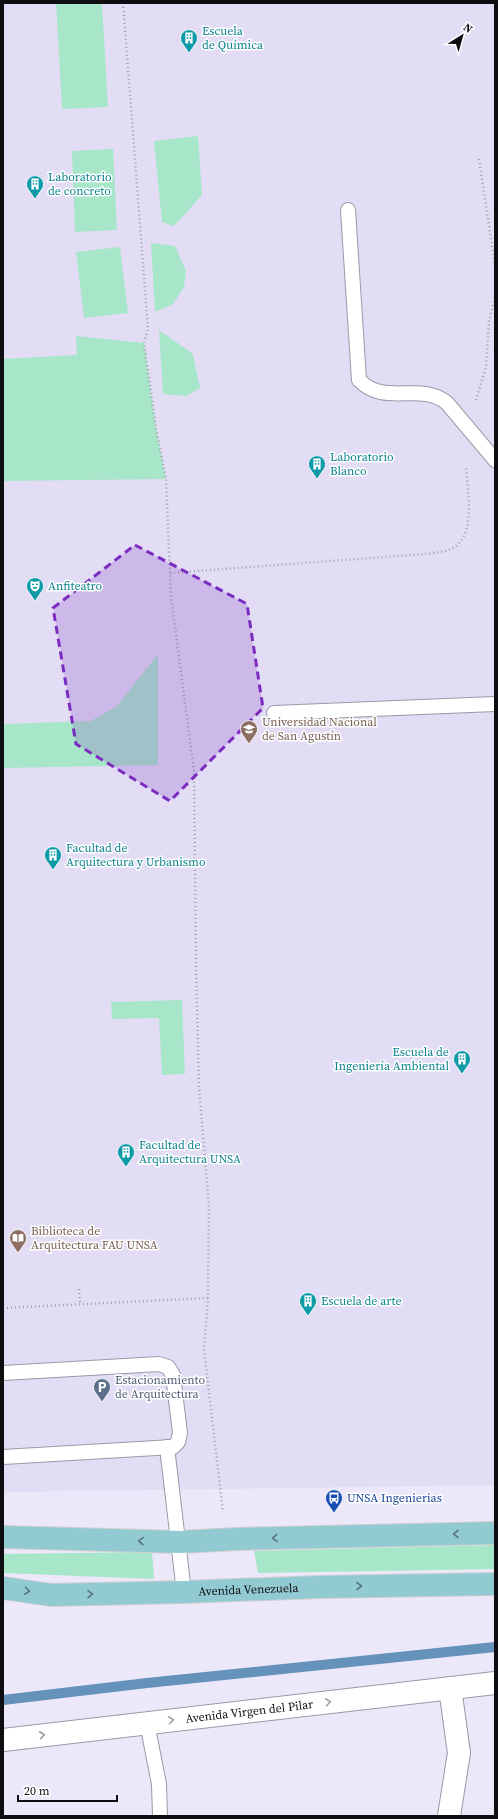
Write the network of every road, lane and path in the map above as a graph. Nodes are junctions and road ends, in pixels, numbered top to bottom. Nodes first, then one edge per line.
1 (123, 3) edge
2 (479, 159) dead end
3 (348, 210) dead end
4 (495, 266) edge
5 (495, 297) edge
6 (468, 429) junction
7 (495, 460) edge
8 (170, 572) junction
9 (495, 704) edge
10 (274, 713) dead end
11 (78, 1289) dead end
12 (208, 1298) junction
13 (80, 1305) junction
14 (3, 1308) edge
15 (3, 1373) edge
16 (168, 1447) junction
17 (3, 1457) edge
18 (229, 1514) dead end
19 (495, 1533) edge
20 (3, 1537) edge
21 (180, 1542) junction
22 (495, 1584) edge
23 (3, 1588) edge
24 (184, 1592) junction
25 (495, 1684) edge
26 (450, 1688) junction
27 (147, 1723) junction
28 (3, 1740) edge
29 (160, 1816) edge
30 (449, 1816) edge

1 - 8 path
2 - 4 path
3 - 6 lane
5 - 6 path
6 - 7 lane
6 - 8 path
8 - 12 path
9 - 10 lane
11 - 13 path
12 - 13 path
12 - 18 path
13 - 14 path
15 - 16 lane
16 - 17 lane
16 - 21 lane
19 -> 21 main road
21 -> 20 main road
21 - 24 lane
24 -> 22 main road, Avenida Venezuela
23 -> 24 main road, Avenida Venezuela
25 - 26 main road, Avenida Virgen del Pilar
27 -> 26 main road, Avenida Virgen del Pilar
26 - 30 main road
28 -> 27 main road, Avenida Virgen del Pilar
27 - 29 lane

